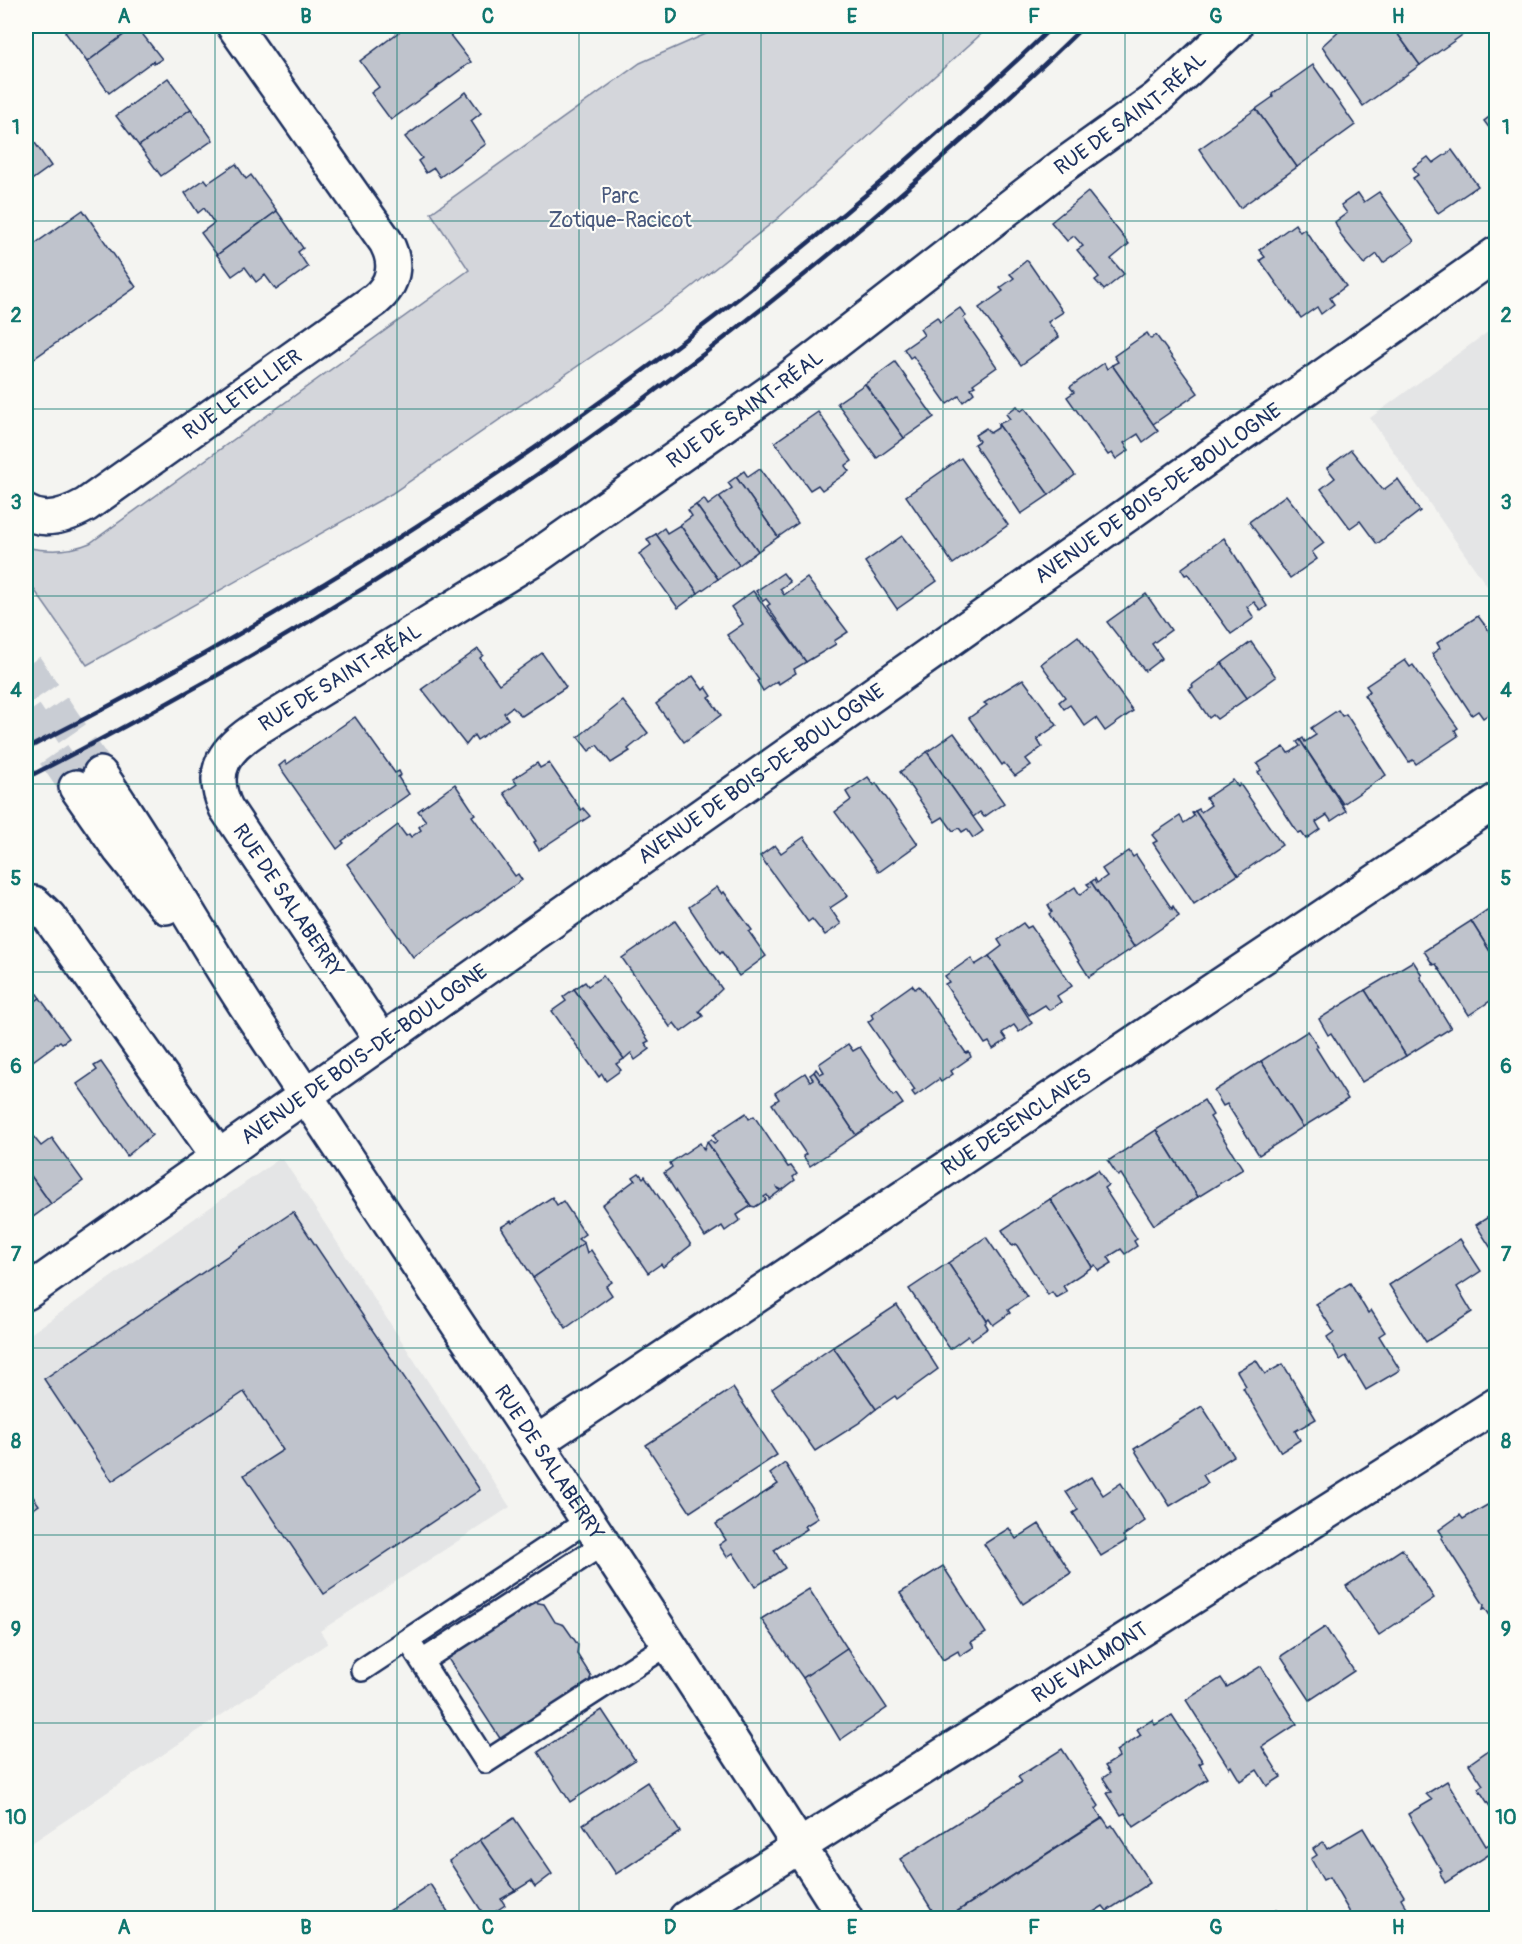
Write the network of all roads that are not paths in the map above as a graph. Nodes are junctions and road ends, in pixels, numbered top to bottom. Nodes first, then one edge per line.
1 (234, 26) edge
2 (1235, 26) edge
3 (1497, 254) edge
4 (39, 515) edge
5 (226, 755) joint
6 (88, 780) tunnel mouth
7 (1497, 801) edge
8 (30, 903) edge
9 (382, 1041) junction
10 (306, 1094) junction
11 (218, 1156) junction
12 (26, 1293) edge
13 (1497, 1405) edge
14 (536, 1443) junction
15 (595, 1533) junction
16 (408, 1640) junction
17 (669, 1644) junction
18 (422, 1661) junction
19 (362, 1670) dead end
20 (800, 1847) junction
21 (686, 1918) edge
22 (845, 1918) edge

1 - 4 street, RUE LETELLIER
2 - 5 street, RUE DE SAINT-RÉAL
3 - 9 street, AVENUE DE BOIS-DE-BOULOGNE
5 - 9 street, RUE DE SALABERRY
6 - 10 street, RUE DE SALABERRY
7 - 14 street, RUE DESENCLAVES
8 - 11 street
9 - 10 street, AVENUE DE BOIS-DE-BOULOGNE
10 - 11 street, AVENUE DE BOIS-DE-BOULOGNE
10 - 14 street, RUE DE SALABERRY
11 - 12 street, AVENUE DE BOIS-DE-BOULOGNE
13 - 20 street, RUE VALMONT
14 - 15 street, RUE DE SALABERRY
15 - 16 lane
15 - 17 street, RUE DE SALABERRY
15 - 18 lane
16 - 18 lane
16 - 19 lane
17 - 18 lane
17 - 20 street, RUE DE SALABERRY
20 - 21 street, RUE VALMONT
20 - 22 street, RUE DE SALABERRY

